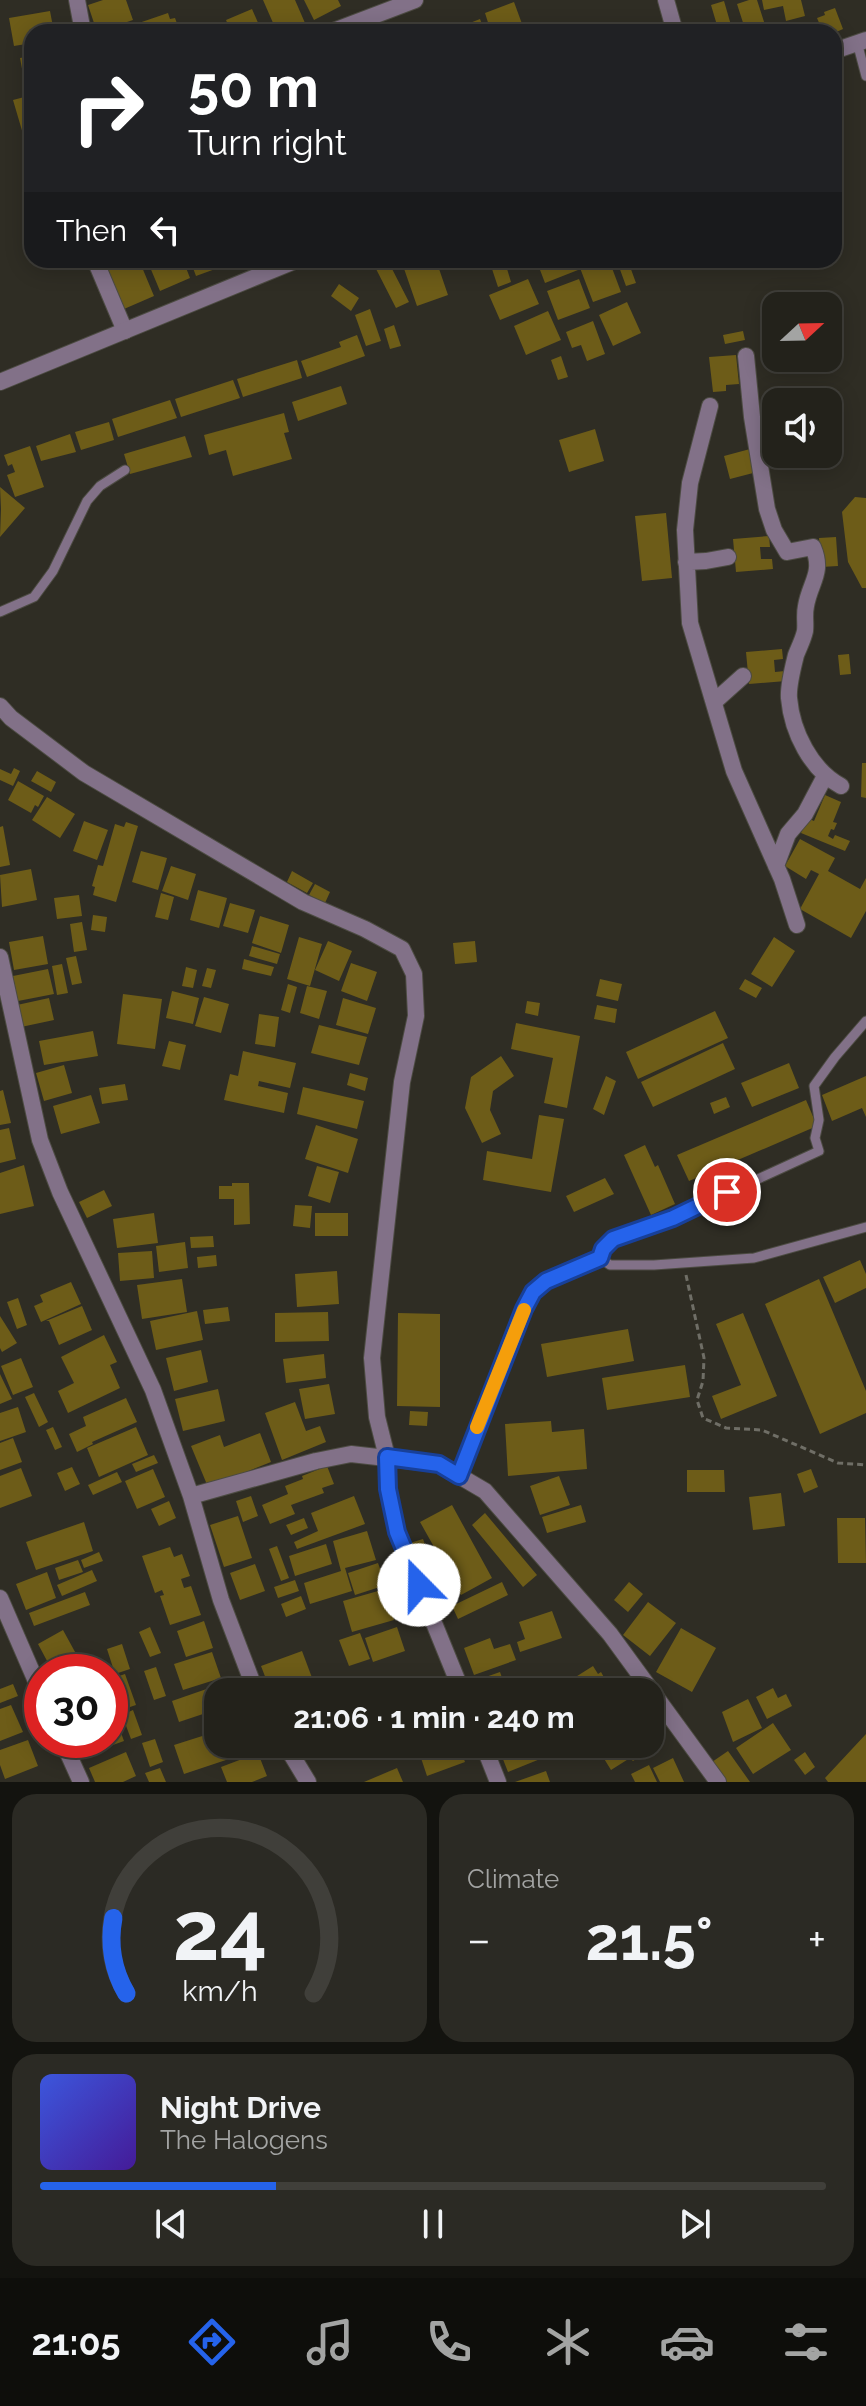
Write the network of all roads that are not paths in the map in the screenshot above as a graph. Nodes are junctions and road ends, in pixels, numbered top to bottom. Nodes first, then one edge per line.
1 (77, 0) edge
2 (415, 0) edge
3 (666, 0) edge
4 (82, 24) edge
5 (352, 24) edge
6 (673, 24) edge
7 (862, 41) edge
8 (842, 48) edge
9 (866, 76) edge
10 (98, 268) edge
11 (278, 268) edge
12 (125, 331) junction
13 (746, 356) dead end
14 (0, 382) edge
15 (710, 406) dead end
16 (125, 470) dead end
17 (728, 557) dead end
18 (686, 562) junction
19 (0, 612) edge
20 (743, 676) dead end
21 (714, 702) junction
22 (4, 717) edge
23 (825, 776) junction
24 (841, 786) dead end
25 (776, 866) junction
26 (797, 925) dead end
27 (0, 957) edge
28 (866, 1021) edge
29 (866, 1227) edge
30 (600, 1258) junction
31 (387, 1457) junction
32 (459, 1476) junction
33 (191, 1496) junction
34 (0, 1598) edge
35 (24, 1654) edge
36 (251, 1678) edge
37 (456, 1678) edge
38 (70, 1758) edge
39 (293, 1758) edge
40 (489, 1758) edge
41 (81, 1782) edge
42 (308, 1782) edge
43 (498, 1782) edge
44 (718, 1782) edge

1 - 4 street
2 - 5 street
3 - 6 street
7 - 8 street
7 - 9 lane
10 - 12 street
11 - 12 street
12 - 14 street
13 - 23 street
15 - 18 street
16 - 19 lane
17 - 18 street
18 - 21 street
20 - 21 street
21 - 25 street
22 - 31 street
23 - 24 street
23 - 25 street
25 - 26 street
27 - 33 street
28 - 30 lane
29 - 30 lane
30 - 32 lane
31 - 32 street
31 - 33 street
31 - 37 street
32 - 44 street
33 - 36 street
34 - 35 street
38 - 41 street
39 - 42 street
40 - 43 street

